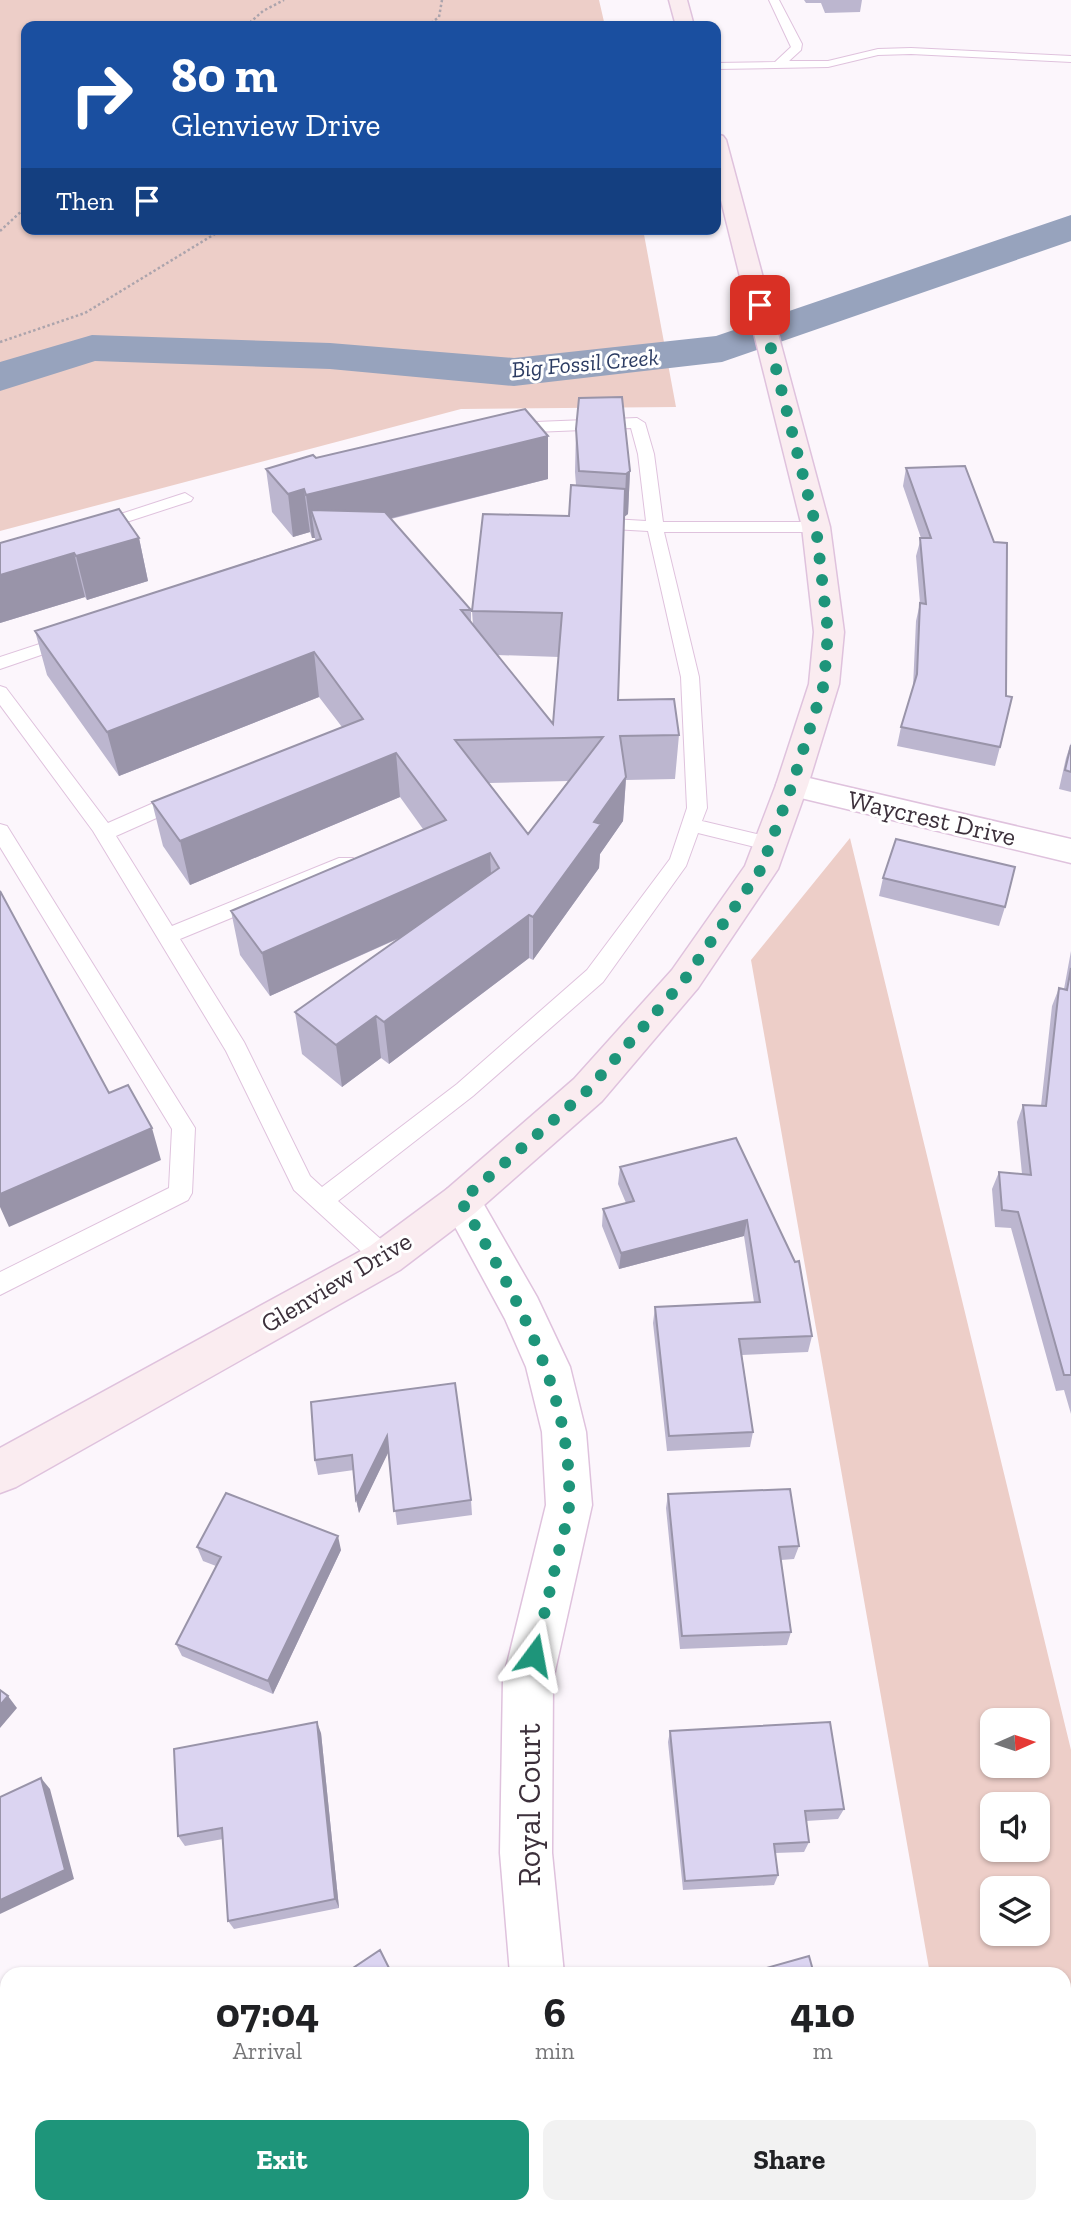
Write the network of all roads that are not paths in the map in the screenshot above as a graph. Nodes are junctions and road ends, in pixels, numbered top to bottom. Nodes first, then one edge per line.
1 (678, 0) edge
2 (774, 0) edge
3 (684, 21) edge
4 (1071, 59) edge
5 (721, 65) edge
6 (778, 66) junction
7 (721, 159) edge
8 (493, 430) edge
9 (185, 498) dead end
10 (580, 522) edge
11 (656, 527) junction
12 (816, 527) junction
13 (79, 533) edge
14 (92, 632) edge
15 (0, 663) edge
16 (0, 692) edge
17 (792, 785) junction
18 (204, 789) edge
19 (691, 825) junction
20 (0, 831) edge
21 (104, 833) junction
22 (771, 844) junction
23 (1071, 851) edge
24 (365, 855) edge
25 (167, 936) junction
26 (322, 1200) junction
27 (461, 1201) junction
28 (385, 1258) junction
29 (0, 1284) edge
30 (0, 1472) edge
31 (536, 1967) edge

1 - 3 main road
2 - 6 lane
4 - 6 lane
5 - 6 lane
7 - 12 main road, Glenview Drive
8 - 11 lane
9 - 13 lane
10 - 11 lane
11 - 12 lane
11 - 19 lane
12 - 17 main road, Glenview Drive
14 - 15 lane
16 - 21 lane
17 - 22 main road, Glenview Drive
17 - 23 street, Waycrest Drive
18 - 21 lane
19 - 22 lane
19 - 26 lane
20 - 29 lane
21 - 25 lane
22 - 27 main road, Glenview Drive
24 - 25 lane
25 - 26 lane
26 - 28 lane
27 - 28 main road, Glenview Drive
27 - 31 street, Royal Court
28 - 30 main road, Glenview Drive

